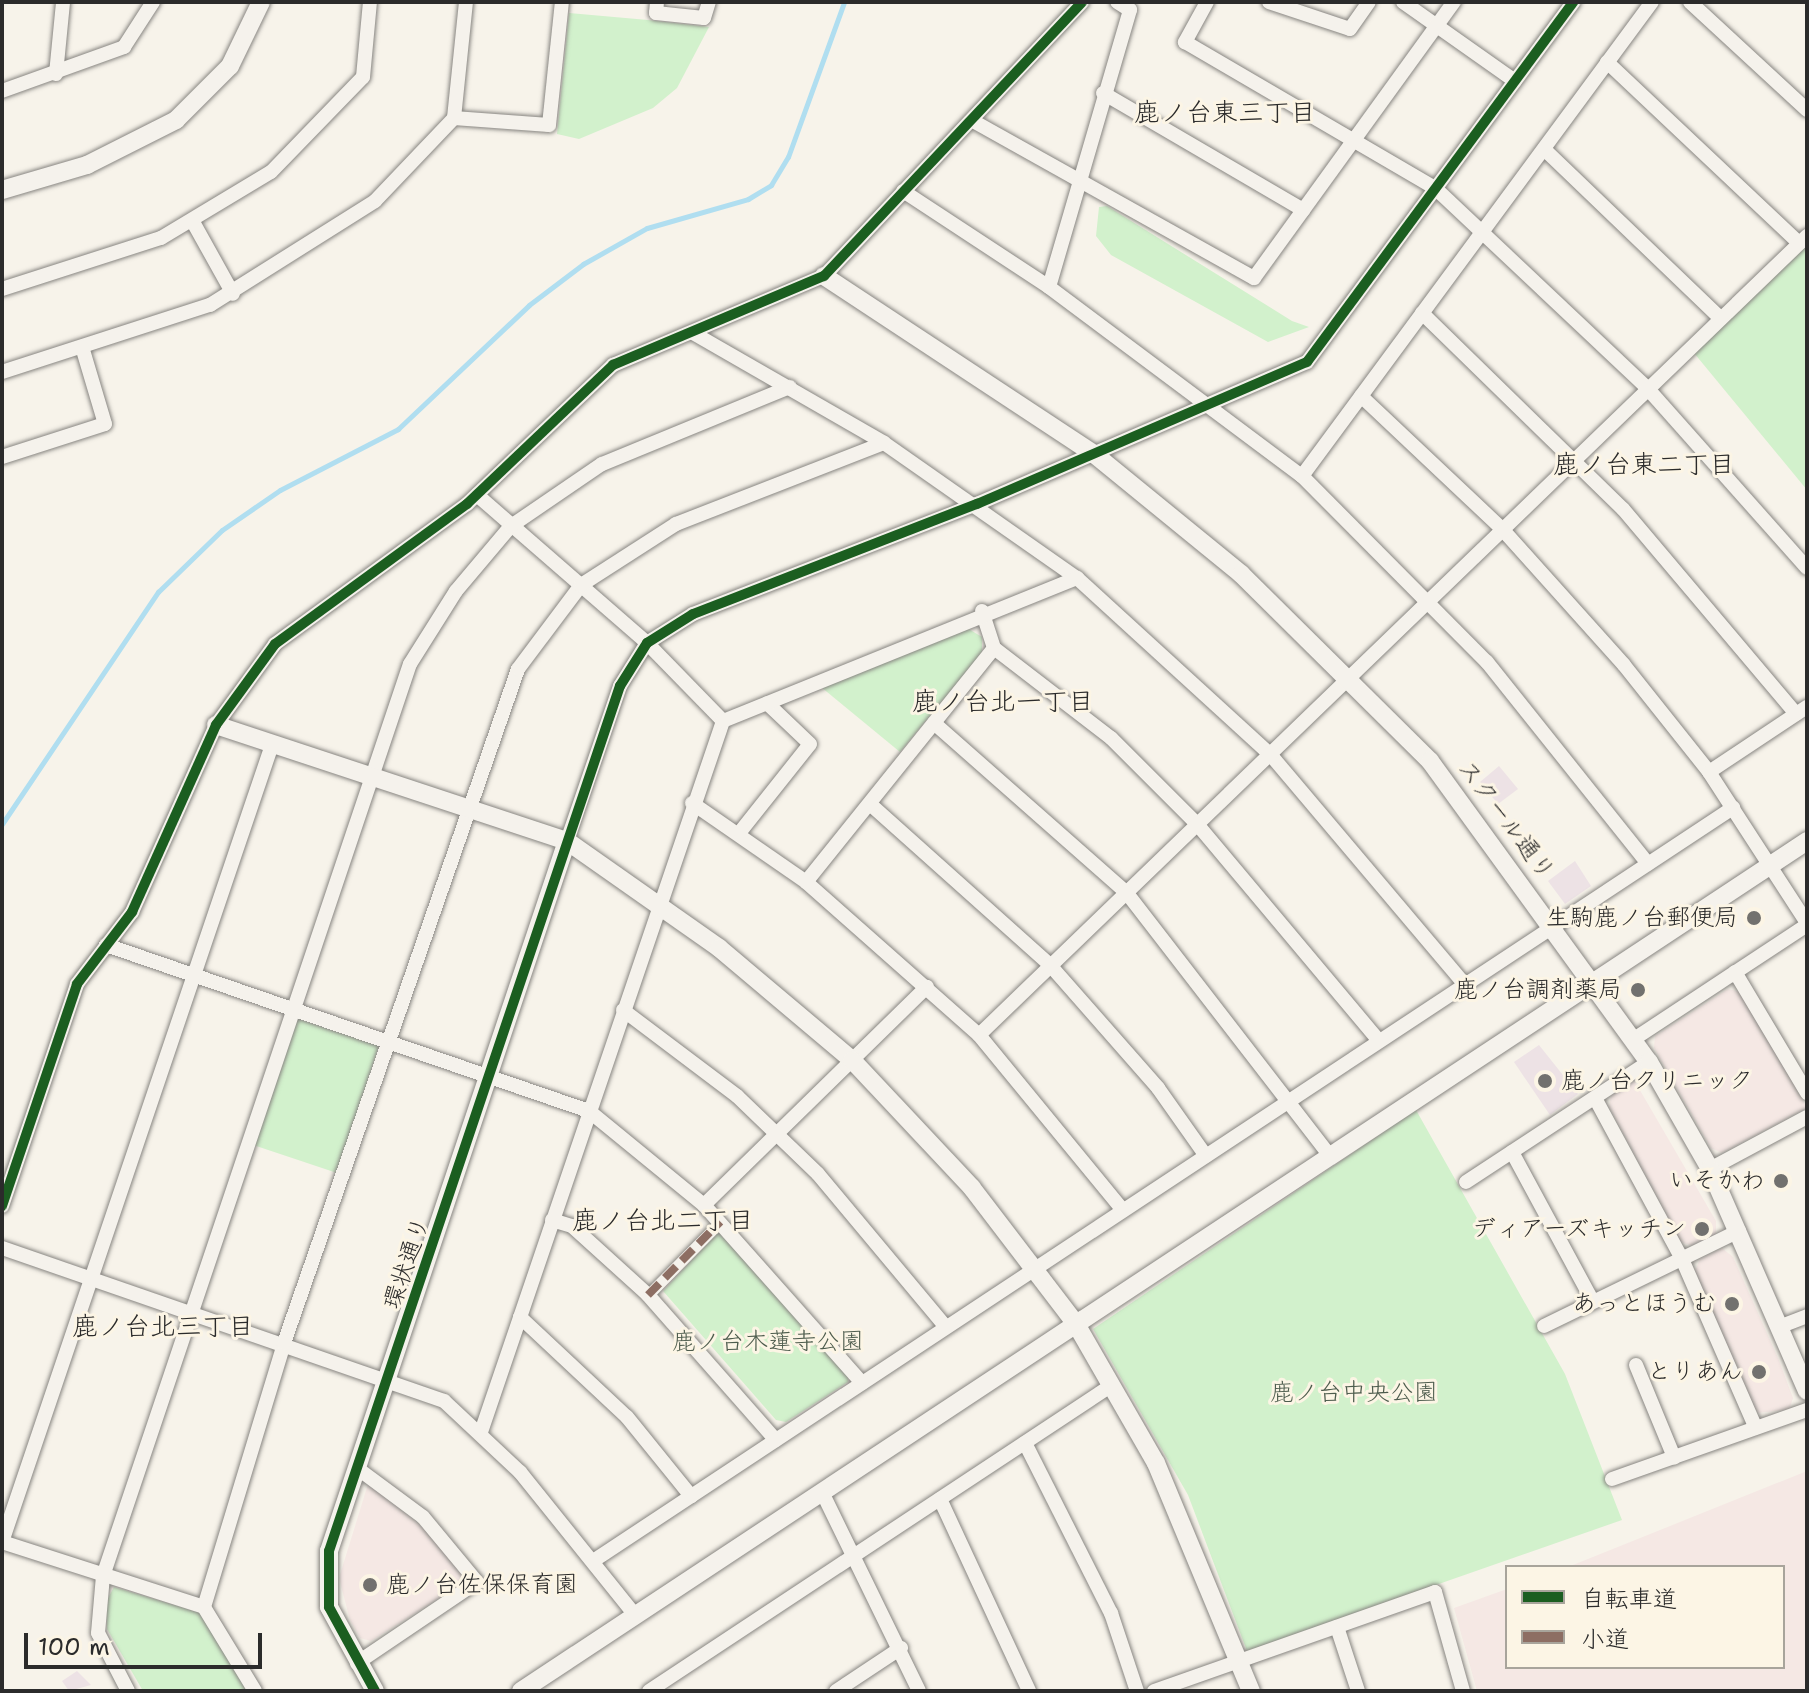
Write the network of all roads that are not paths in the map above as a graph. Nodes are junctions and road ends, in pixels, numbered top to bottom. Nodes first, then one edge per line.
1 (63, 2) edge
2 (153, 2) edge
3 (261, 2) edge
4 (370, 2) edge
5 (466, 2) edge
6 (562, 2) edge
7 (657, 2) edge
8 (709, 2) edge
9 (1082, 2) edge
10 (1117, 2) edge
11 (1207, 2) edge
12 (1269, 2) edge
13 (1369, 2) edge
14 (1403, 2) edge
15 (1454, 2) edge
16 (1573, 2) edge
17 (1652, 2) edge
18 (1690, 2) edge
19 (1437, 26) junction
20 (1607, 62) junction
21 (56, 74) junction
22 (1515, 81) junction
23 (2, 91) edge
24 (1103, 93) junction
25 (1807, 110) edge
26 (454, 118) junction
27 (973, 121) junction
28 (1355, 141) junction
29 (1544, 149) junction
30 (1076, 182) junction
31 (1435, 188) junction
32 (2, 190) edge
33 (903, 191) junction
34 (1303, 210) junction
35 (193, 222) junction
36 (1482, 232) junction
37 (1803, 240) edge
38 (824, 276) junction
39 (1049, 287) junction
40 (2, 289) edge
41 (233, 294) junction
42 (1422, 313) junction
43 (1721, 319) junction
44 (693, 333) junction
45 (82, 347) junction
46 (2, 372) edge
47 (790, 387) junction
48 (1648, 389) junction
49 (1361, 396) junction
50 (1215, 406) junction
51 (884, 443) junction
52 (1094, 454) junction
53 (2, 457) edge
54 (1575, 459) junction
55 (1302, 476) junction
56 (477, 495) junction
57 (977, 504) junction
58 (511, 526) junction
59 (1503, 530) junction
60 (1807, 568) edge
61 (1077, 578) junction
62 (581, 585) junction
63 (1429, 599) junction
64 (982, 611) junction
65 (647, 643) junction
66 (994, 648) junction
67 (1351, 677) junction
68 (767, 703) junction
69 (1802, 710) edge
70 (723, 721) junction
71 (934, 723) junction
72 (216, 725) junction
73 (272, 745) junction
74 (1270, 754) junction
75 (1709, 772) junction
76 (367, 777) junction
77 (692, 803) junction
78 (870, 804) junction
79 (1733, 808) junction
80 (468, 812) junction
81 (1197, 824) junction
82 (740, 832) junction
83 (567, 841) junction
84 (1807, 841) edge
85 (1648, 864) junction
86 (1768, 867) junction
87 (806, 882) junction
88 (1126, 892) junction
89 (658, 906) junction
90 (1807, 924) edge
91 (1555, 925) junction
92 (106, 945) junction
93 (1050, 965) junction
94 (1735, 972) junction
95 (194, 977) junction
96 (1594, 982) junction
97 (1465, 985) junction
98 (927, 987) junction
99 (291, 1010) junction
100 (623, 1010) junction
101 (979, 1035) junction
102 (1634, 1039) junction
103 (1378, 1040) junction
104 (388, 1043) junction
105 (852, 1060) junction
106 (1649, 1062) junction
107 (487, 1077) junction
108 (1807, 1093) edge
109 (1595, 1098) junction
110 (1291, 1100) junction
111 (589, 1111) junction
112 (1807, 1117) edge
113 (777, 1135) junction
114 (1512, 1152) junction
115 (1206, 1156) junction
116 (1330, 1156) junction
117 (1710, 1169) junction
118 (1466, 1182) dead end
119 (704, 1205) junction
120 (2, 1206) edge
121 (1123, 1210) junction
122 (552, 1220) junction
123 (720, 1222) junction
124 (1739, 1231) junction
125 (2, 1248) edge
126 (1682, 1259) junction
127 (1036, 1269) junction
128 (90, 1278) junction
129 (648, 1295) junction
130 (1593, 1302) junction
131 (190, 1312) junction
132 (1807, 1316) edge
133 (520, 1317) junction
134 (1076, 1324) junction
135 (1784, 1325) junction
136 (1544, 1326) dead end
137 (946, 1327) junction
138 (284, 1343) junction
139 (1636, 1365) dead end
140 (388, 1379) junction
141 (862, 1383) junction
142 (1112, 1385) junction
143 (1807, 1391) edge
144 (1807, 1410) edge
145 (1756, 1428) junction
146 (481, 1432) junction
147 (776, 1440) junction
148 (1025, 1443) junction
149 (1674, 1457) junction
150 (357, 1468) junction
151 (1612, 1479) dead end
152 (822, 1492) junction
153 (691, 1496) junction
154 (940, 1499) junction
155 (2, 1542) edge
156 (856, 1555) junction
157 (596, 1559) junction
158 (103, 1576) junction
159 (204, 1607) junction
160 (635, 1615) junction
161 (1337, 1627) junction
162 (901, 1648) junction
163 (1241, 1660) junction
164 (357, 1663) junction
165 (128, 1691) edge
166 (255, 1691) edge
167 (375, 1691) edge
168 (521, 1691) edge
169 (649, 1691) edge
170 (836, 1691) edge
171 (919, 1691) edge
172 (1029, 1691) edge
173 (1137, 1691) edge
174 (1154, 1691) edge
175 (1251, 1691) edge
176 (1358, 1691) edge
177 (1463, 1691) edge

1 - 21 street
2 - 21 street
3 - 32 street
4 - 35 street
5 - 26 street
6 - 26 street
7 - 8 street
9 - 27 street
10 - 24 street
11 - 28 street
12 - 13 street
14 - 19 street
15 - 19 street
16 - 22 street
17 - 20 street
18 - 25 street
19 - 22 street
19 - 28 street
20 - 29 street
20 - 37 street
21 - 23 street
22 - 31 street
24 - 30 street
24 - 34 street
26 - 41 street
27 - 30 street
27 - 33 street
28 - 31 street
28 - 34 street
29 - 36 street
29 - 43 street
30 - 34 street
30 - 39 street
31 - 36 street
31 - 50 street
33 - 38 street
33 - 39 street
35 - 40 street
35 - 41 street
36 - 42 street
36 - 48 street
37 - 43 street
38 - 44 street
38 - 52 street, スクール通り
39 - 50 street
41 - 45 street
42 - 49 street
42 - 54 street
43 - 48 street
44 - 47 street
44 - 56 street
45 - 46 street
45 - 53 street
47 - 51 street
47 - 58 street
48 - 54 street
48 - 60 street
49 - 55 street
49 - 59 street
50 - 52 street
50 - 55 street
51 - 57 street
51 - 62 street
52 - 57 street
52 - 67 street, スクール通り
54 - 59 street
54 - 69 street
55 - 63 street
56 - 58 street
56 - 72 street
57 - 61 street
57 - 65 street
58 - 62 street
58 - 76 street
59 - 63 street
59 - 75 street
61 - 64 street
61 - 74 street
62 - 65 street
62 - 80 street
63 - 67 street
63 - 85 street
64 - 66 street
64 - 68 street
65 - 70 street
65 - 83 street
66 - 71 street
66 - 81 street
67 - 74 street
67 - 91 street, スクール通り
68 - 70 street
68 - 82 street
69 - 75 street
70 - 77 street
71 - 78 street
71 - 88 street
72 - 73 street
72 - 92 street
73 - 76 street
73 - 95 street
74 - 81 street
74 - 97 street
75 - 79 street
76 - 80 street
76 - 99 street
77 - 82 street
77 - 89 street
78 - 87 street
78 - 93 street
79 - 85 street
79 - 86 street
80 - 83 street
80 - 104 street
81 - 88 street
81 - 103 street
82 - 87 street
83 - 89 street
83 - 107 street, 環状通り
84 - 86 street
85 - 91 street
86 - 90 street
86 - 96 street
87 - 98 street
88 - 93 street
88 - 110 street
89 - 100 street
89 - 105 street
90 - 94 street
91 - 96 street, スクール通り
91 - 97 street
92 - 95 street
92 - 120 street
93 - 101 street
93 - 115 street
94 - 102 street
94 - 108 street
95 - 99 street
95 - 128 street
96 - 102 street, スクール通り
96 - 116 street
97 - 103 street
98 - 101 street
98 - 105 street
99 - 104 street
99 - 131 street
100 - 111 street
100 - 113 street
101 - 121 street
102 - 106 street, スクール通り
103 - 110 street
104 - 107 street
104 - 138 street
105 - 113 street
105 - 127 street
106 - 109 street
106 - 117 street, スクール通り
107 - 111 street
107 - 140 street, 環状通り
109 - 114 street
109 - 126 street
110 - 115 street
110 - 116 street
111 - 119 street
111 - 122 street
112 - 117 street
113 - 119 street
113 - 137 street
114 - 118 street
114 - 130 street
115 - 121 street
116 - 134 street
117 - 124 street, スクール通り
119 - 123 street
121 - 127 street
122 - 129 street
122 - 133 street
123 - 129 street
123 - 141 street
124 - 126 street
124 - 135 street, スクール通り
125 - 128 street
126 - 130 street
126 - 145 street
127 - 134 street
127 - 137 street
128 - 131 street
128 - 155 street
129 - 147 street
130 - 136 street
131 - 138 street
131 - 158 street
132 - 135 street
133 - 146 street
133 - 153 street
134 - 142 street
134 - 152 street
135 - 143 street, スクール通り
137 - 141 street
138 - 140 street
138 - 159 street
139 - 149 street
140 - 146 street
140 - 150 street, 環状通り
141 - 147 street
142 - 148 street
142 - 163 street
144 - 145 street
145 - 149 street
146 - 157 street
147 - 153 street
148 - 154 street
148 - 173 street
149 - 151 street
150 - 164 street, 環状通り
150 - 164 street
152 - 156 street
152 - 160 street
153 - 157 street
154 - 156 street
154 - 172 street
155 - 158 street
156 - 162 street
156 - 169 street
157 - 160 street
158 - 159 street
158 - 165 street
159 - 166 street
160 - 168 street
161 - 163 street
161 - 176 street
161 - 177 street
162 - 170 street
162 - 171 street
163 - 174 street
163 - 175 street
164 - 167 street, 環状通り

